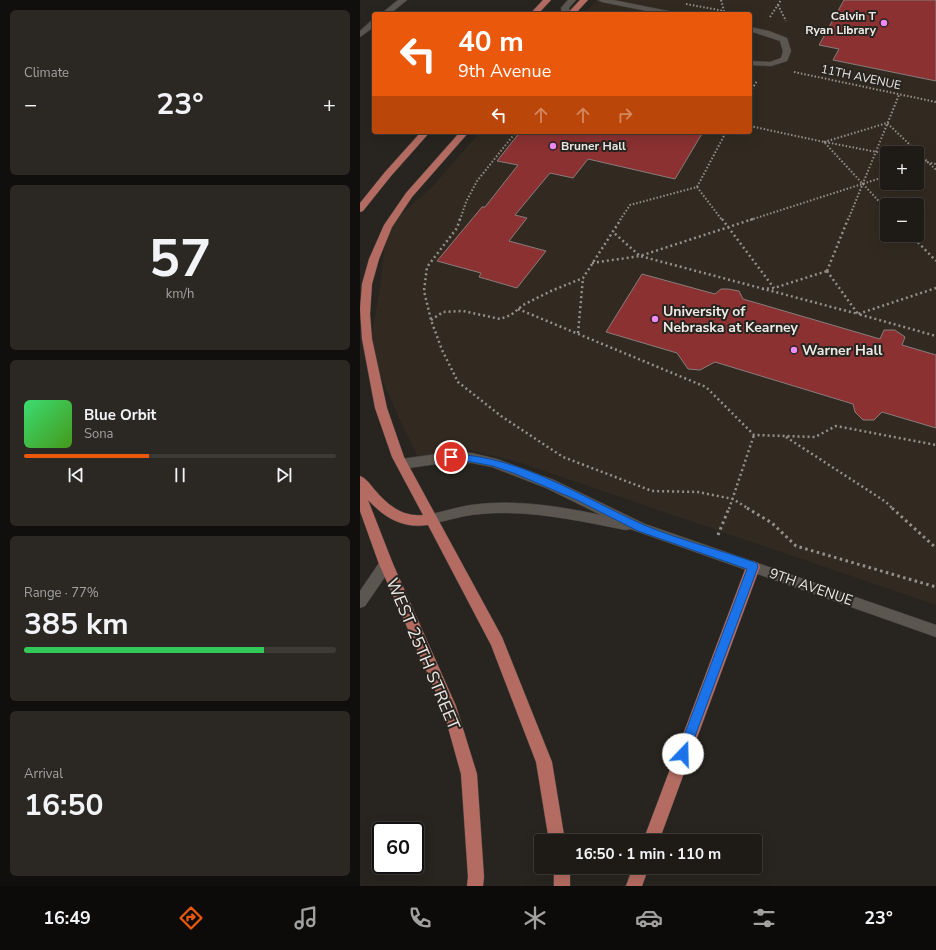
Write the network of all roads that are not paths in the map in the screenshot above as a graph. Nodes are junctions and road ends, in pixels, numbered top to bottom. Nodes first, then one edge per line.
1 (402, 0) edge
2 (547, 0) edge
3 (572, 0) edge
4 (584, 0) edge
5 (602, 0) edge
6 (388, 12) edge
7 (536, 12) edge
8 (566, 12) edge
9 (573, 12) edge
10 (663, 12) edge
11 (372, 25) edge
12 (752, 30) edge
13 (360, 35) edge
14 (752, 63) edge
15 (424, 134) edge
16 (463, 134) edge
17 (360, 209) edge
18 (402, 464) junction
19 (360, 481) edge
20 (360, 494) edge
21 (432, 519) junction
22 (641, 528) junction
23 (386, 564) junction
24 (753, 567) junction
25 (360, 602) edge
26 (936, 631) edge
27 (556, 834) edge
28 (654, 834) edge
29 (562, 874) edge
30 (638, 874) edge
31 (475, 886) edge
32 (562, 886) edge
33 (634, 886) edge

1 - 6 street
2 - 7 main road
3 - 8 street
4 - 9 main road
5 - 10 street
11 - 13 street
12 - 14 street
15 - 17 main road
16 - 18 main road
18 - 21 main road
18 - 22 street, 9TH AVENUE
19 - 21 main road
20 - 23 main road, WEST 25TH STREET
21 - 22 street, 9TH AVENUE
21 - 27 main road
22 - 24 street, 9TH AVENUE
23 - 25 street
23 - 31 main road, WEST 25TH STREET
24 - 26 street, 9TH AVENUE
24 - 28 main road
29 - 32 main road
30 - 33 main road

